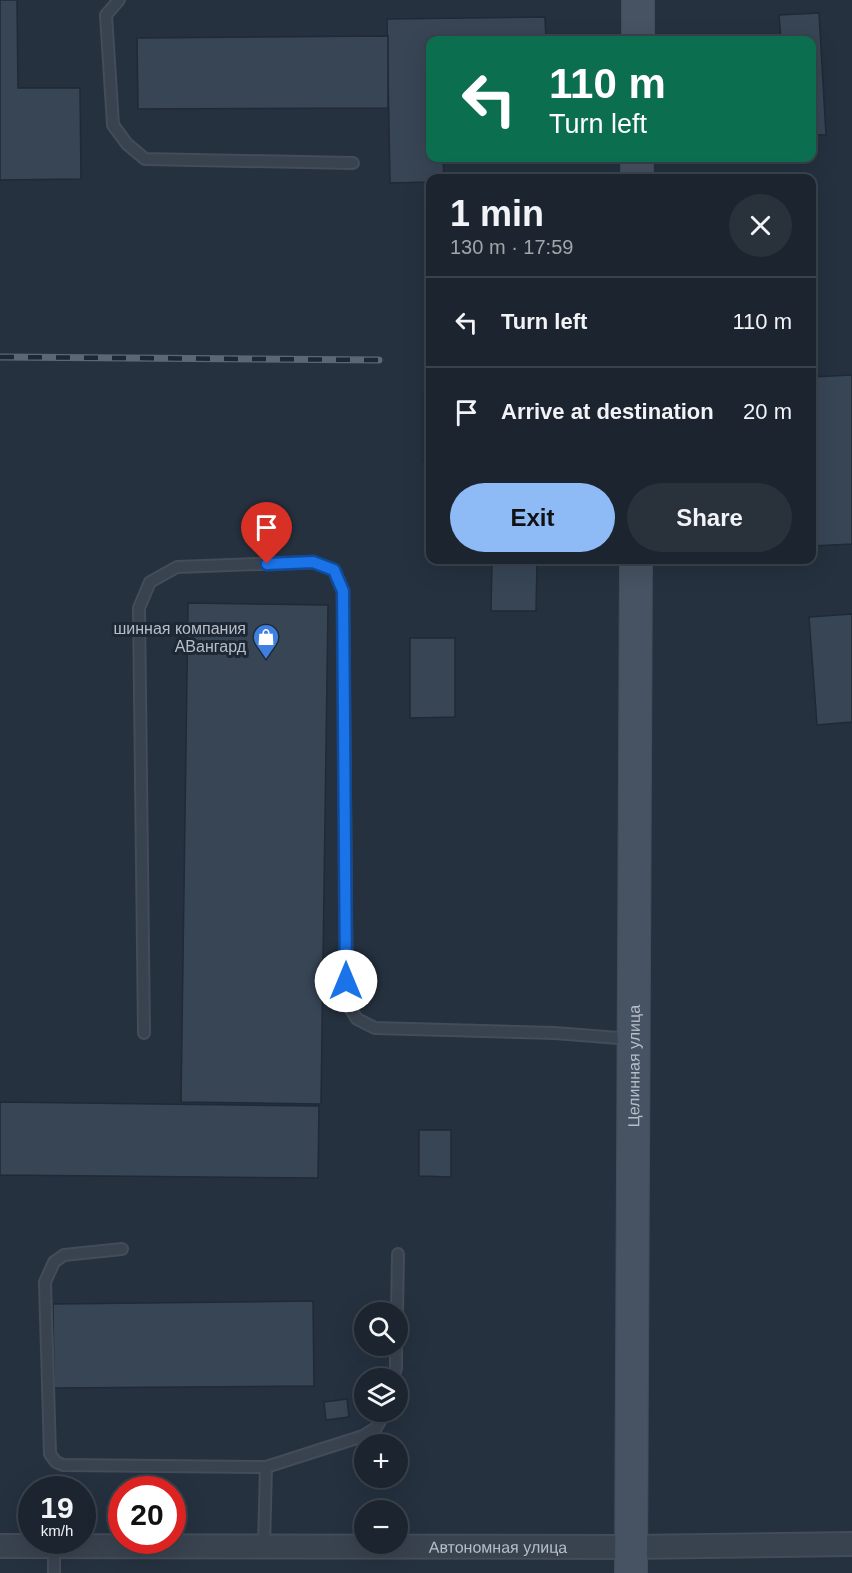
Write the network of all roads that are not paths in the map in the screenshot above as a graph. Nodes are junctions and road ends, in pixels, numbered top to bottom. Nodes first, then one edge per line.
1 (119, 0) edge
2 (638, 0) edge
3 (638, 36) edge
4 (353, 163) dead end
5 (636, 564) edge
6 (144, 1033) dead end
7 (634, 1040) junction
8 (122, 1249) dead end
9 (398, 1254) dead end
10 (397, 1302) edge
11 (379, 1422) edge
12 (266, 1467) junction
13 (852, 1544) edge
14 (0, 1546) edge
15 (18, 1546) edge
16 (96, 1546) edge
17 (264, 1546) junction
18 (54, 1554) edge
19 (631, 1560) edge
20 (54, 1573) edge

1 - 4 lane
2 - 3 street
5 - 7 street, Целинная улица
6 - 7 lane
7 - 19 street, Целинная улица
8 - 12 lane
9 - 10 lane
11 - 12 lane
12 - 17 lane
13 - 19 street, Автономная улица
14 - 15 street, Автономная улица
16 - 17 street, Автономная улица
17 - 19 street, Автономная улица
18 - 20 lane

